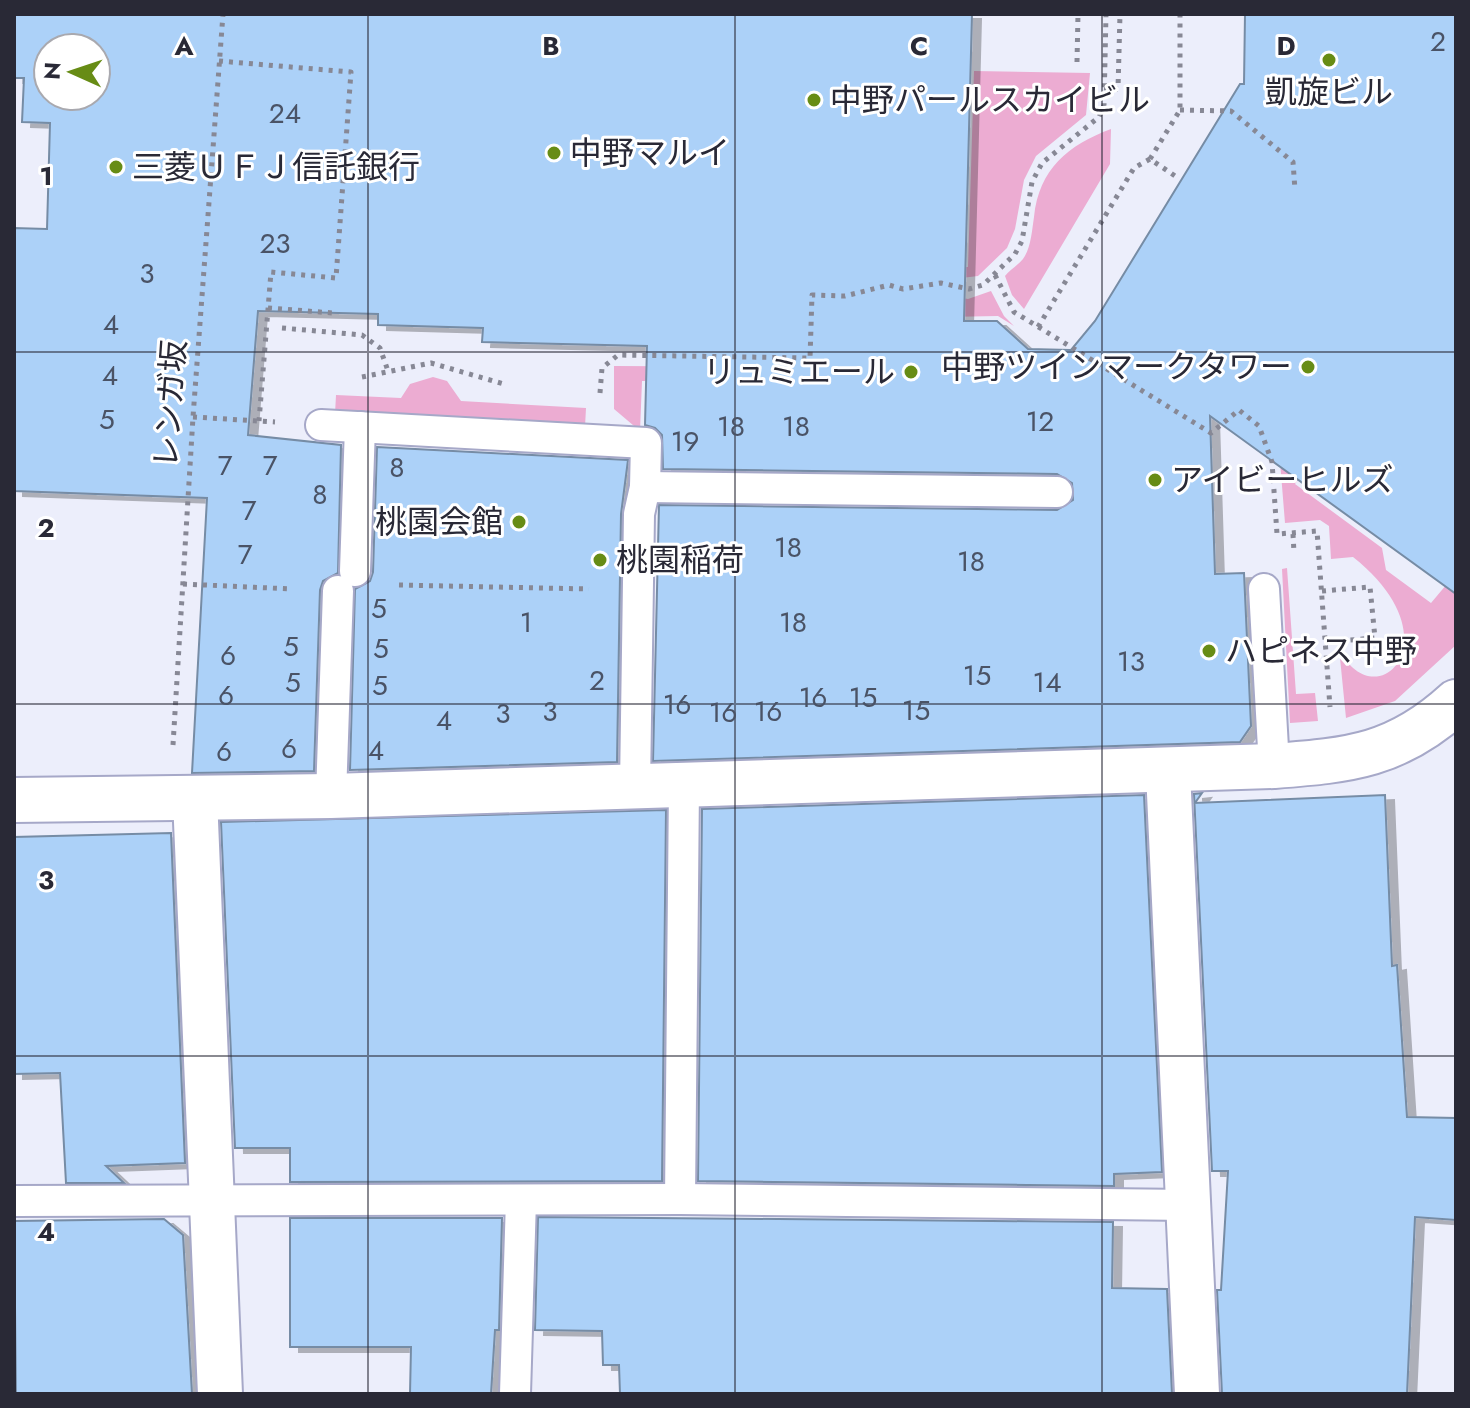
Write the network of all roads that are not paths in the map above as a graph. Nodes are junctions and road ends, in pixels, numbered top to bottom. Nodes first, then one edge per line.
1 (321, 425) road end
2 (360, 427) junction
3 (645, 487) junction
4 (1057, 492) dead end
5 (1264, 589) dead end
6 (1456, 702) edge
7 (1274, 766) junction
8 (1168, 772) junction
9 (684, 785) junction
10 (635, 787) junction
11 (331, 796) junction
12 (182, 798) junction
13 (14, 800) edge
14 (680, 1199) junction
15 (213, 1200) junction
16 (521, 1200) junction
17 (14, 1201) edge
18 (1189, 1205) junction
19 (220, 1394) edge
20 (515, 1394) edge
21 (1197, 1394) edge

1 - 2 lane
2 - 3 lane
2 - 11 lane
3 - 4 lane
3 - 10 lane
5 - 7 lane
6 - 7 street
7 - 8 street
8 - 9 street
8 - 18 street
9 - 10 street
9 - 14 lane
10 - 11 street
11 - 12 street
12 - 13 street
12 - 15 street
14 - 16 lane
14 - 18 lane
15 - 16 lane
15 - 17 lane
15 - 19 street
16 - 20 lane
18 - 21 street

